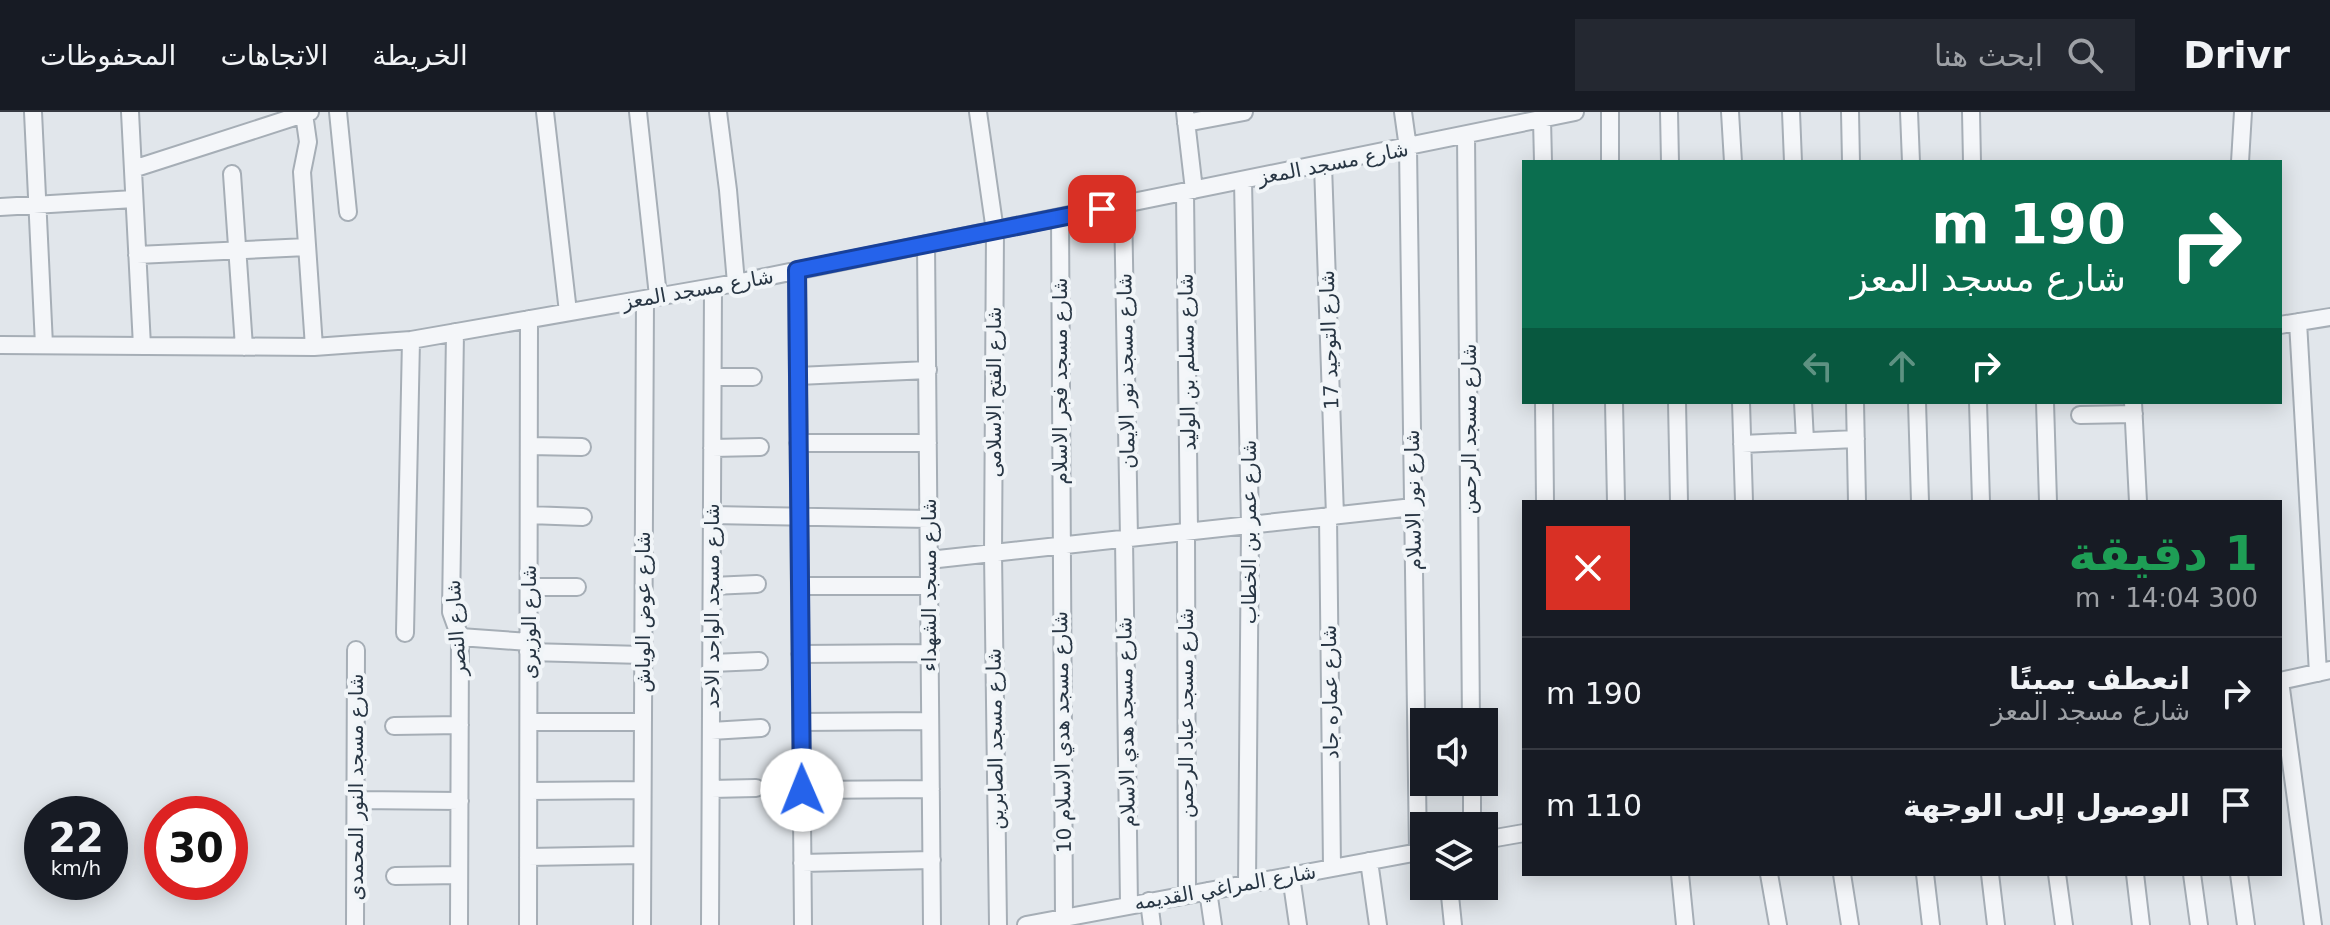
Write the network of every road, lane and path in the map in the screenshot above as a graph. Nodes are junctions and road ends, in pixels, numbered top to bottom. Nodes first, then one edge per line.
1 (33, 112) edge
2 (130, 112) edge
3 (338, 112) edge
4 (545, 112) edge
5 (638, 112) edge
6 (718, 112) edge
7 (978, 112) edge
8 (1244, 112) edge
9 (1403, 112) edge
10 (1575, 112) edge
11 (1610, 112) edge
12 (1669, 112) edge
13 (1730, 112) edge
14 (1791, 112) edge
15 (1850, 112) edge
16 (1909, 112) edge
17 (1971, 112) edge
18 (2243, 112) edge
19 (307, 113) edge
20 (1186, 117) edge
21 (1542, 119) junction
22 (1466, 135) junction
23 (1408, 148) junction
24 (1543, 160) edge
25 (1610, 160) edge
26 (1670, 160) edge
27 (1733, 160) edge
28 (1793, 160) edge
29 (1851, 160) edge
30 (1911, 160) edge
31 (1972, 160) edge
32 (2240, 160) edge
33 (1323, 165) junction
34 (133, 169) junction
35 (232, 174) dead end
36 (1243, 181) junction
37 (1189, 191) junction
38 (134, 199) junction
39 (37, 205) junction
40 (1123, 205) junction
41 (0, 207) edge
42 (348, 212) dead end
43 (1060, 217) junction
44 (995, 231) junction
45 (926, 244) junction
46 (307, 247) junction
47 (238, 251) junction
48 (137, 255) junction
49 (797, 270) junction
50 (736, 283) junction
51 (713, 287) junction
52 (652, 298) junction
53 (568, 312) junction
54 (2330, 317) edge
55 (529, 319) junction
56 (2298, 322) junction
57 (2282, 325) edge
58 (455, 332) junction
59 (411, 340) junction
60 (0, 345) edge
61 (44, 345) junction
62 (142, 346) junction
63 (244, 347) junction
64 (314, 347) junction
65 (928, 370) junction
66 (798, 376) junction
67 (713, 377) junction
68 (753, 377) dead end
69 (1544, 404) edge
70 (1614, 404) edge
71 (1677, 404) edge
72 (1741, 404) edge
73 (1803, 404) edge
74 (1855, 404) edge
75 (1917, 404) edge
76 (1978, 404) edge
77 (2045, 404) edge
78 (2134, 408) edge
79 (2080, 415) dead end
80 (1856, 439) junction
81 (1805, 441) junction
82 (798, 443) junction
83 (928, 443) junction
84 (1742, 444) junction
85 (529, 446) junction
86 (582, 447) dead end
87 (760, 447) dead end
88 (712, 448) junction
89 (1545, 500) edge
90 (1616, 500) edge
91 (1679, 500) edge
92 (1744, 500) edge
93 (1857, 500) edge
94 (1920, 500) edge
95 (1981, 500) edge
96 (2048, 500) edge
97 (2138, 500) edge
98 (1413, 507) junction
99 (529, 515) junction
100 (712, 515) junction
101 (1331, 516) junction
102 (583, 517) dead end
103 (799, 517) junction
104 (929, 519) junction
105 (1250, 525) junction
106 (1188, 532) junction
107 (1126, 538) junction
108 (1060, 546) junction
109 (993, 553) junction
110 (929, 560) junction
111 (757, 584) dead end
112 (712, 586) junction
113 (800, 586) junction
114 (929, 586) junction
115 (529, 587) junction
116 (577, 587) dead end
117 (405, 633) dead end
118 (460, 637) junction
119 (528, 647) junction
120 (356, 650) dead end
121 (930, 653) junction
122 (800, 654) junction
123 (643, 655) junction
124 (759, 661) dead end
125 (712, 663) junction
126 (2324, 672) edge
127 (2282, 681) edge
128 (2282, 696) edge
129 (1471, 708) edge
130 (930, 721) junction
131 (529, 722) junction
132 (643, 722) junction
133 (801, 722) junction
134 (460, 725) junction
135 (394, 726) dead end
136 (761, 728) dead end
137 (711, 731) junction
138 (756, 788) dead end
139 (711, 789) junction
140 (931, 789) junction
141 (642, 790) junction
142 (802, 790) junction
143 (529, 791) junction
144 (356, 800) junction
145 (460, 801) junction
146 (1420, 812) edge
147 (1522, 833) edge
148 (1498, 838) edge
149 (1410, 854) edge
150 (642, 855) junction
151 (528, 857) junction
152 (932, 860) junction
153 (1369, 861) junction
154 (802, 863) junction
155 (1332, 868) junction
156 (459, 875) junction
157 (395, 876) dead end
158 (1291, 876) junction
159 (1680, 876) edge
160 (1769, 876) edge
161 (1842, 876) edge
162 (1925, 876) edge
163 (1990, 876) edge
164 (2057, 876) edge
165 (2135, 876) edge
166 (2192, 876) edge
167 (2239, 876) edge
168 (1247, 884) junction
169 (1208, 891) junction
170 (1187, 894) junction
171 (1450, 900) edge
172 (1149, 901) junction
173 (1129, 905) junction
174 (1064, 918) junction
175 (1086, 919) edge
176 (355, 925) edge
177 (459, 925) edge
178 (528, 925) edge
179 (642, 925) edge
180 (710, 925) edge
181 (803, 925) edge
182 (932, 925) edge
183 (998, 925) edge
184 (1030, 925) edge
185 (1152, 925) edge
186 (1213, 925) edge
187 (1298, 925) edge
188 (1378, 925) edge
189 (1453, 925) edge
190 (1685, 925) edge
191 (1778, 925) edge
192 (1850, 925) edge
193 (1931, 925) edge
194 (1996, 925) edge
195 (2064, 925) edge
196 (2141, 925) edge
197 (2199, 925) edge
198 (2246, 925) edge
199 (2313, 925) edge

1 - 39 street
2 - 34 street
3 - 42 street
4 - 53 street
5 - 52 street, شارع عوض الوياش
6 - 50 street
7 - 44 street, شارع الفتح الاسلامى
8 - 20 street
9 - 23 street, شارع نور الاسلام
10 - 21 street, شارع مسجد المعز
11 - 25 street
12 - 26 street
13 - 27 street
14 - 28 street
15 - 29 street
16 - 30 street
17 - 31 street
18 - 32 street
19 - 34 street
19 - 46 street
20 - 37 street, شارع مسلم بن الوليد
21 - 22 street, شارع مسجد المعز
21 - 24 street
22 - 23 street, شارع مسجد المعز
22 - 129 street, شارع مسجد الرحمن
23 - 33 street, شارع مسجد المعز
23 - 98 street, شارع نور الاسلام
33 - 36 street, شارع مسجد المعز
33 - 101 street, شارع التوحيد 17
34 - 38 street
35 - 47 street
36 - 37 street, شارع مسجد المعز
36 - 105 street, شارع عمر بن الخطاب
37 - 40 street, شارع مسجد المعز
37 - 106 street, شارع مسلم بن الوليد
38 - 39 street
38 - 48 street
39 - 41 street
39 - 61 street
40 - 43 street, شارع مسجد المعز
40 - 107 street, شارع مسجد نور الايمان
43 - 44 street, شارع مسجد المعز
43 - 108 street, شارع مسجد فجر الاسلام
44 - 45 street, شارع مسجد المعز
44 - 109 street, شارع الفتح الاسلامى
45 - 49 street, شارع مسجد المعز
45 - 65 street, شارع مسجد الشهداء
46 - 47 street
46 - 64 street
47 - 48 street
47 - 63 street
48 - 62 street
49 - 50 street, شارع مسجد المعز
49 - 66 street
50 - 51 street, شارع مسجد المعز
51 - 52 street, شارع مسجد المعز
51 - 67 street, شارع مسجد الواحد الاحد
52 - 53 street, شارع مسجد المعز
52 - 123 street, شارع عوض الوياش
53 - 55 street, شارع مسجد المعز
54 - 56 street
55 - 58 street, شارع مسجد المعز
55 - 85 street, شارع الوزيرى
56 - 57 street
56 - 126 street
58 - 59 street, شارع مسجد المعز
58 - 118 street, شارع النصر
59 - 64 street, شارع مسجد المعز
59 - 117 street
60 - 61 street, شارع مسجد المعز
61 - 62 street, شارع مسجد المعز
62 - 63 street, شارع مسجد المعز
63 - 64 street, شارع مسجد المعز
65 - 66 street
65 - 83 street, شارع مسجد الشهداء
66 - 82 street
67 - 68 street
67 - 88 street, شارع مسجد الواحد الاحد
69 - 89 street
70 - 90 street
71 - 91 street
72 - 84 street
73 - 81 street
74 - 80 street
75 - 94 street
76 - 95 street
77 - 96 street
78 - 79 street
78 - 97 street
80 - 81 street
80 - 93 street
81 - 84 street
82 - 83 street
82 - 103 street
83 - 104 street, شارع مسجد الشهداء
84 - 92 street
85 - 86 street
85 - 99 street, شارع الوزيرى
87 - 88 street
88 - 100 street, شارع مسجد الواحد الاحد
98 - 101 street
98 - 146 street, شارع نور الاسلام
99 - 102 street
99 - 115 street, شارع الوزيرى
100 - 103 street
100 - 112 street, شارع مسجد الواحد الاحد
101 - 105 street
101 - 155 street, شارع عماره جاد
103 - 104 street
103 - 113 street
104 - 110 street, شارع مسجد الشهداء
105 - 106 street
105 - 168 street, شارع عمر بن الخطاب
106 - 107 street
106 - 170 street, شارع مسجد عباد الرحمن
107 - 108 street
107 - 173 street, شارع مسجد هدي الاسلام
108 - 109 street
108 - 174 street, شارع مسجد هدي الاسلام 10
109 - 110 street
109 - 183 street, شارع مسجد الصابرين
110 - 114 street, شارع مسجد الشهداء
111 - 112 street
112 - 125 street, شارع مسجد الواحد الاحد
113 - 114 street
113 - 122 street
114 - 121 street, شارع مسجد الشهداء
115 - 116 street
115 - 119 street, شارع الوزيرى
118 - 119 street
118 - 134 street, شارع النصر
119 - 123 street
119 - 131 street, شارع الوزيرى
120 - 144 street, شارع مسجد النور المحمدى
121 - 122 street
121 - 130 street, شارع مسجد الشهداء
122 - 133 street
123 - 132 street, شارع عوض الوياش
124 - 125 street
125 - 137 street, شارع مسجد الواحد الاحد
126 - 127 street
128 - 199 street
130 - 133 street
130 - 140 street, شارع مسجد الشهداء
131 - 132 street
131 - 143 street, شارع الوزيرى
132 - 141 street, شارع عوض الوياش
133 - 142 street
134 - 135 street
134 - 145 street, شارع النصر
136 - 137 street
137 - 139 street, شارع مسجد الواحد الاحد
138 - 139 street
139 - 180 street, شارع مسجد الواحد الاحد
140 - 142 street
140 - 152 street, شارع مسجد الشهداء
141 - 143 street
141 - 150 street, شارع عوض الوياش
142 - 154 street
143 - 151 street, شارع الوزيرى
144 - 145 street
144 - 176 street, شارع مسجد النور المحمدى
145 - 156 street, شارع النصر
147 - 148 street
149 - 153 street, شارع المراغي القديمه
150 - 151 street
150 - 179 street, شارع عوض الوياش
151 - 178 street, شارع الوزيرى
152 - 154 street
152 - 182 street, شارع مسجد الشهداء
153 - 155 street, شارع المراغي القديمه
153 - 188 street
154 - 181 street
155 - 158 street, شارع المراغي القديمه
156 - 157 street
156 - 177 street, شارع النصر
158 - 168 street, شارع المراغي القديمه
158 - 187 street
159 - 190 street
160 - 191 street
161 - 192 street
162 - 193 street
163 - 194 street
164 - 195 street
165 - 196 street
166 - 197 street
167 - 198 street
168 - 169 street, شارع المراغي القديمه
169 - 170 street, شارع المراغي القديمه
169 - 186 street
170 - 172 street, شارع المراغي القديمه
171 - 189 street
172 - 173 street, شارع المراغي القديمه
172 - 185 street
173 - 175 street, شارع المراغي القديمه
174 - 175 street, شارع المراغي القديمه
174 - 184 street, شارع المراغي القديمه

